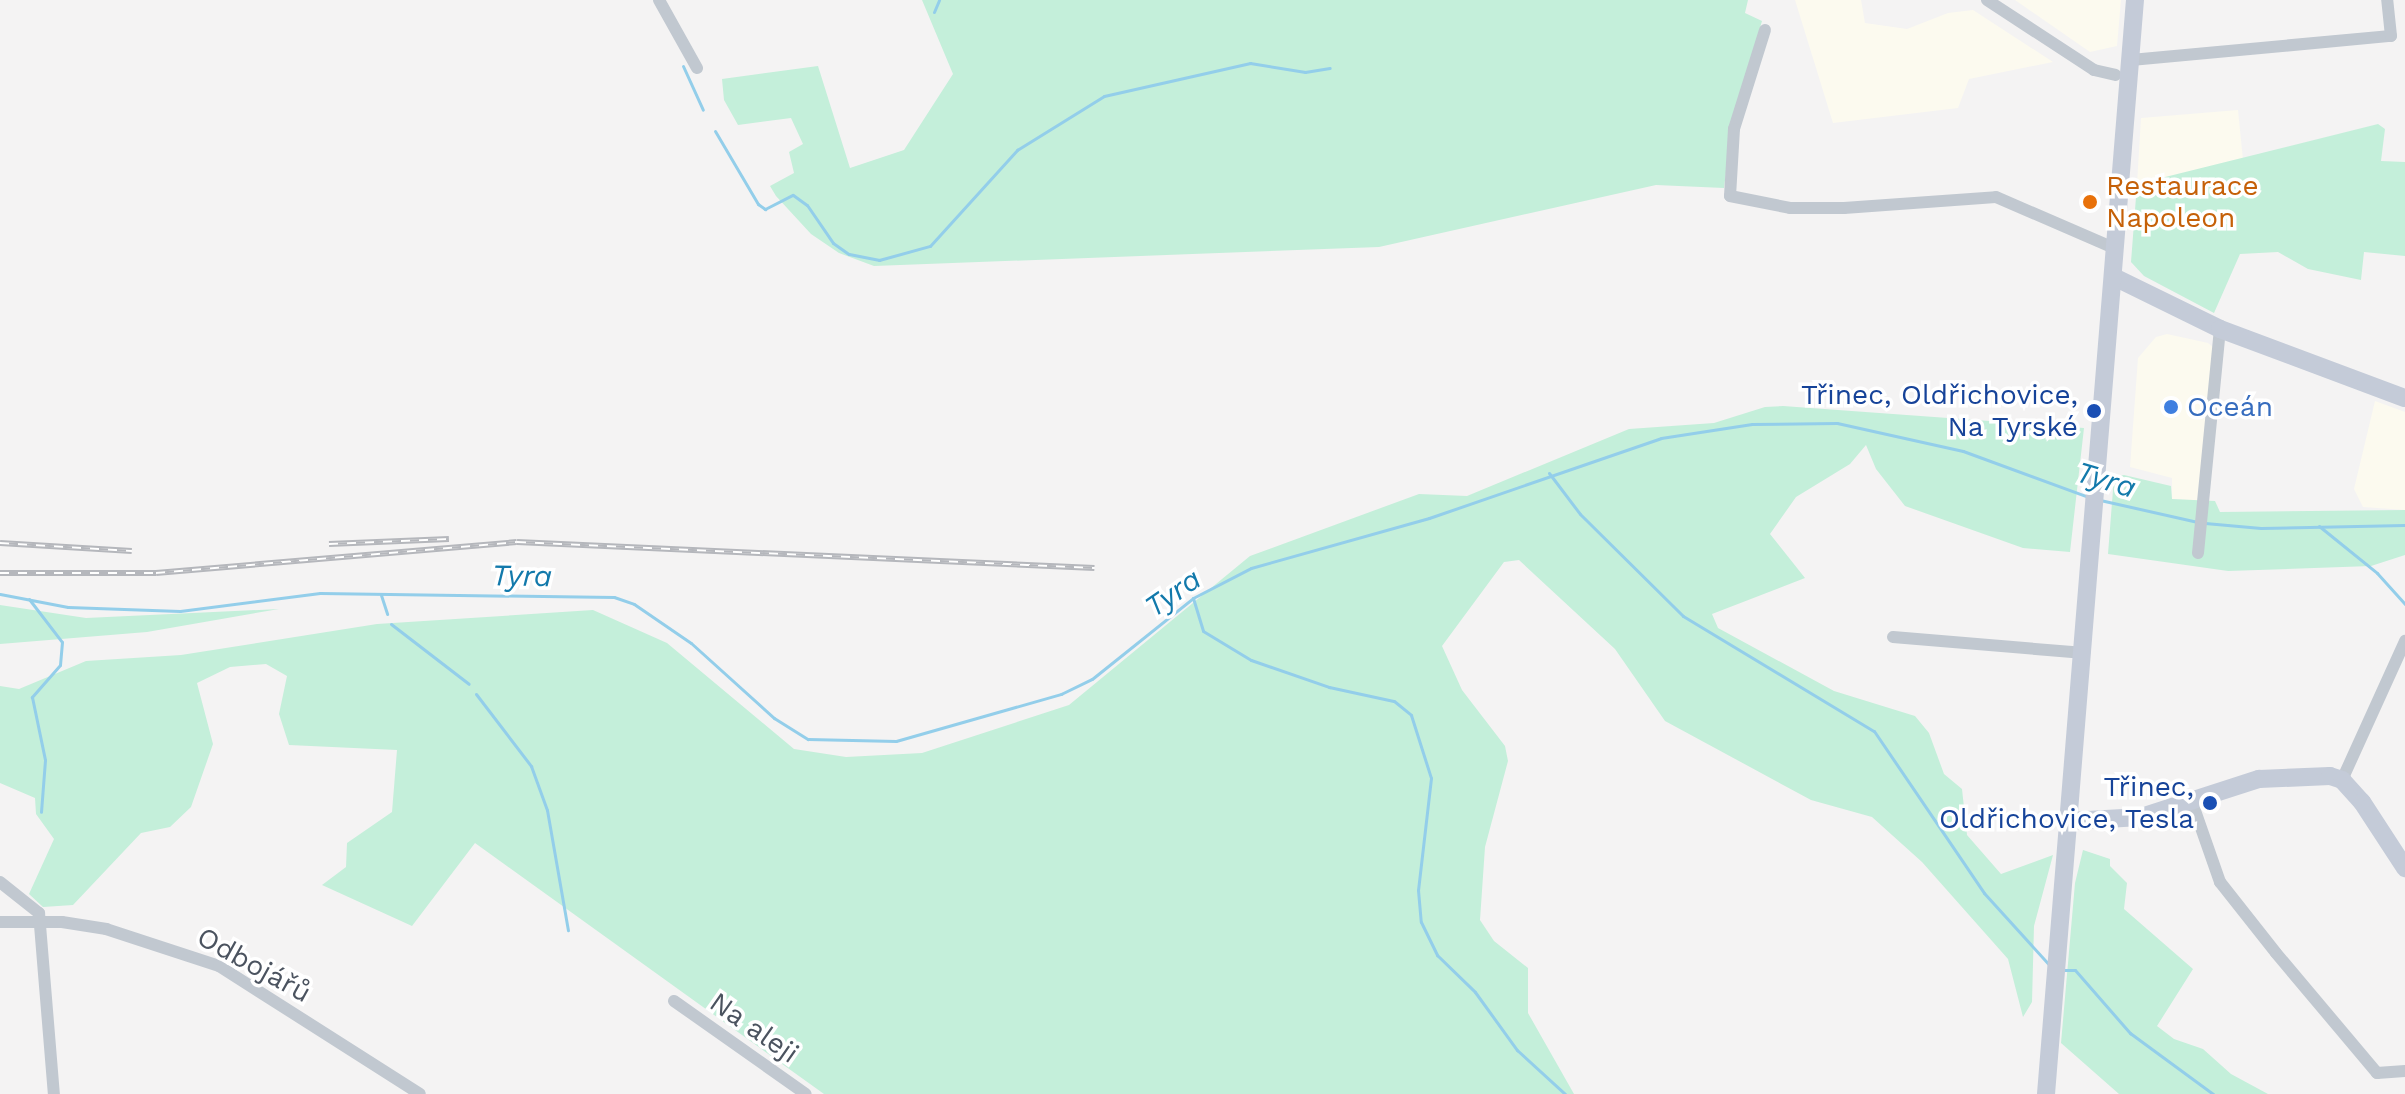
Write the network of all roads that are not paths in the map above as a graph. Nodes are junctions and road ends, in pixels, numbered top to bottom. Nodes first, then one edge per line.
1 (659, 0) edge
2 (1987, 0) edge
3 (2135, 0) edge
4 (2387, 0) edge
5 (1765, 30) dead end
6 (2131, 60) junction
7 (697, 68) dead end
8 (2115, 75) dead end
9 (2116, 249) junction
10 (2114, 277) junction
11 (2220, 329) junction
12 (2405, 398) edge
13 (2198, 553) dead end
14 (1893, 637) dead end
15 (2405, 641) edge
16 (2084, 653) junction
17 (2342, 780) junction
18 (2192, 802) junction
19 (2070, 821) junction
20 (2405, 868) edge
21 (0, 882) edge
22 (0, 922) edge
23 (36, 922) junction
24 (674, 1001) dead end
25 (2405, 1071) edge
26 (54, 1094) edge
27 (420, 1094) edge
28 (806, 1094) edge
29 (2046, 1094) edge

1 - 7 street
2 - 8 street
3 - 6 main road
4 - 6 street
5 - 9 street
6 - 9 main road
9 - 10 main road
10 - 11 main road
10 - 16 main road
11 - 12 main road
11 - 13 street
14 - 16 street
15 - 17 street
16 - 19 main road
17 - 18 main road
17 - 20 main road
18 - 19 main road
18 - 25 street
19 - 29 main road
21 - 23 street
22 - 23 street, Odbojářů
23 - 26 street
23 - 27 street, Odbojářů
24 - 28 street, Na aleji

